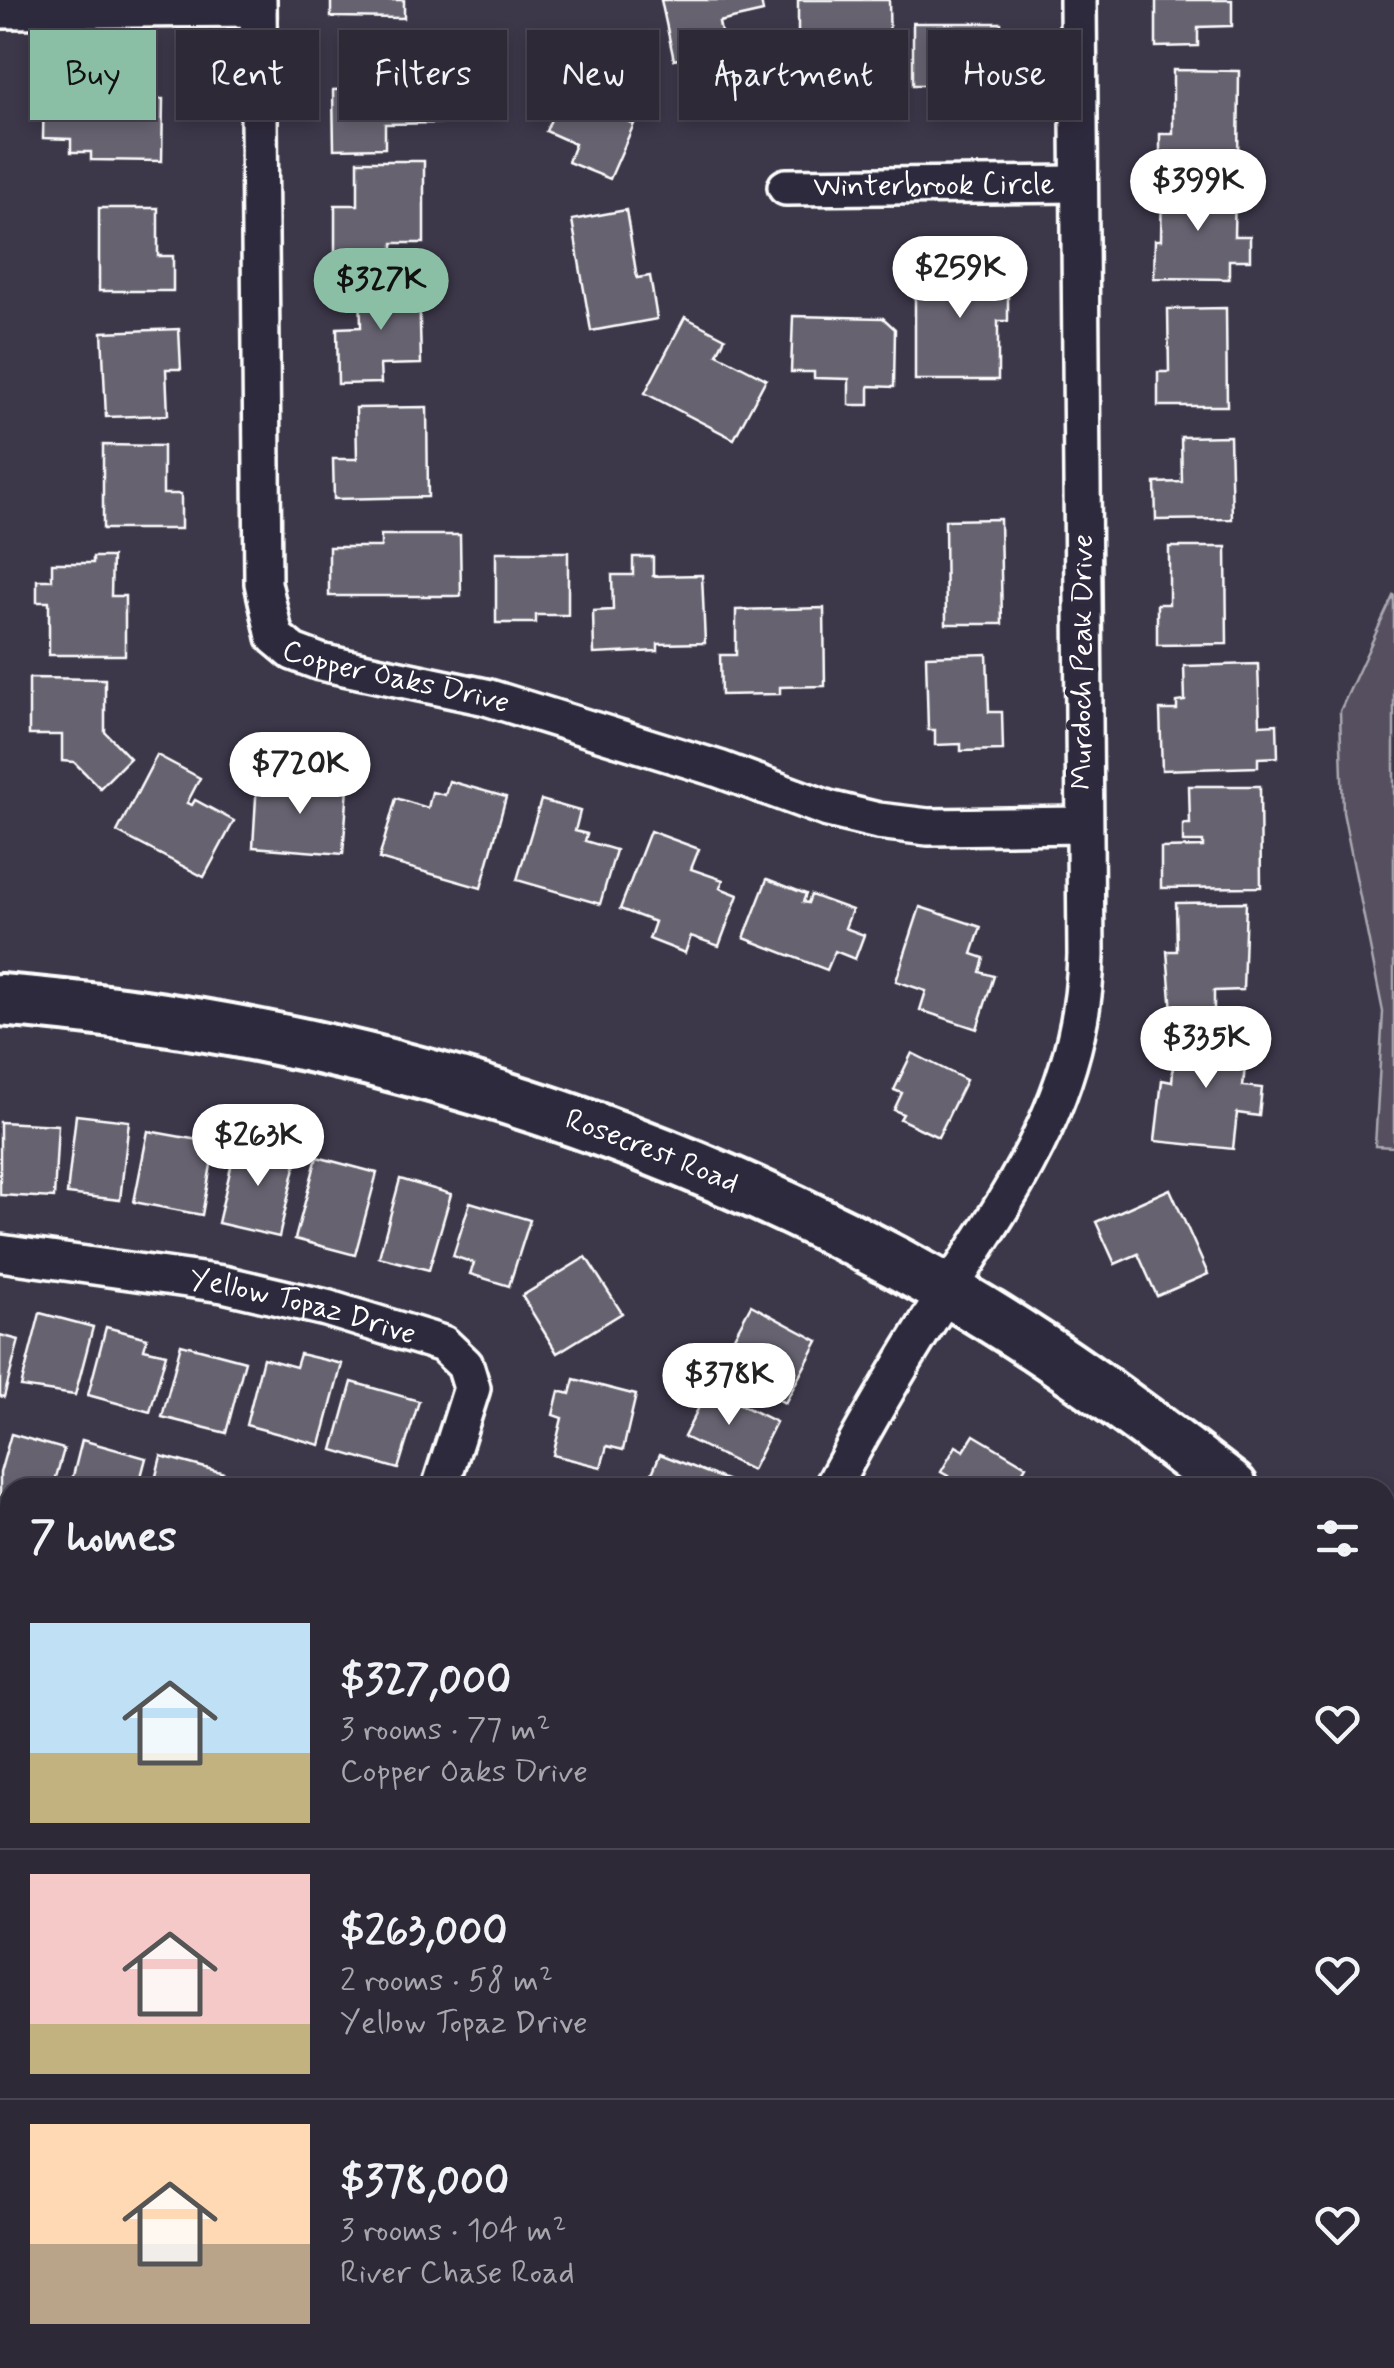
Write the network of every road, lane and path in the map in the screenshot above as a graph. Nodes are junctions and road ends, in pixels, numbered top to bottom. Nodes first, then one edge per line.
1 (1078, 0) edge
2 (258, 4) edge
3 (0, 10) edge
4 (1079, 184) junction
5 (786, 187) dead end
6 (1084, 825) junction
7 (0, 1000) edge
8 (0, 1253) edge
9 (948, 1291) junction
10 (443, 1478) edge
11 (838, 1478) edge
12 (1219, 1478) edge

1 - 4 street, Murdoch Peak Drive
2 - 3 street
2 - 6 street, Copper Oaks Drive
4 - 5 street, Winterbrook Circle
4 - 6 street, Murdoch Peak Drive
6 - 9 street, Murdoch Peak Drive
7 - 9 main road, Rosecrest Road
8 - 10 street, Yellow Topaz Drive
9 - 11 street, Murdoch Peak Drive
9 - 12 main road, Rosecrest Road

